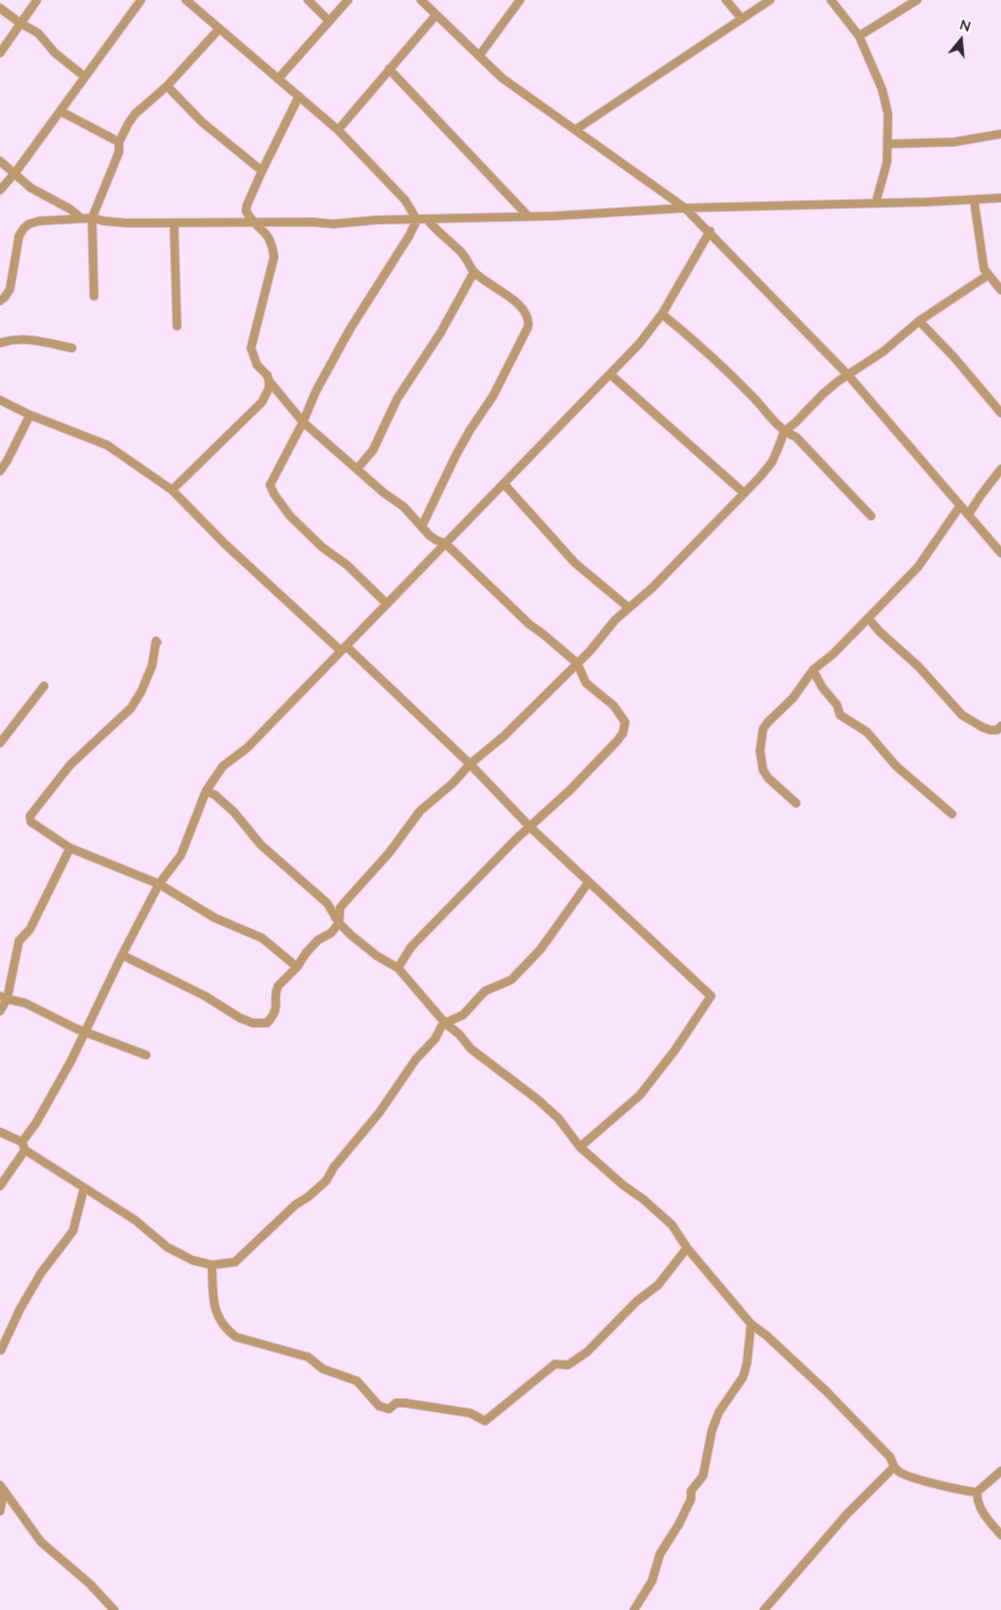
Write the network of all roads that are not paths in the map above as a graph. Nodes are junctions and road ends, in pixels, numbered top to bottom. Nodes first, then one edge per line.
1 (38, 0) edge
2 (141, 0) edge
3 (186, 0) edge
4 (308, 0) edge
5 (348, 0) edge
6 (421, 0) edge
7 (520, 0) edge
8 (726, 0) edge
9 (770, 0) edge
10 (831, 0) edge
11 (917, 0) edge
12 (0, 8) edge
13 (436, 15) junction
14 (742, 18) junction
15 (329, 21) junction
16 (20, 23) junction
17 (219, 30) junction
18 (859, 36) junction
19 (0, 53) edge
20 (479, 56) junction
21 (389, 69) junction
22 (85, 77) junction
23 (278, 79) junction
24 (167, 86) junction
25 (299, 96) junction
26 (60, 111) junction
27 (338, 130) junction
28 (575, 130) junction
29 (1001, 134) edge
30 (119, 142) junction
31 (888, 144) junction
32 (0, 161) edge
33 (262, 171) junction
34 (15, 173) junction
35 (0, 190) edge
36 (1001, 198) edge
37 (974, 200) junction
38 (876, 202) junction
39 (685, 208) junction
40 (528, 216) junction
41 (81, 218) junction
42 (92, 218) junction
43 (428, 219) junction
44 (417, 220) junction
45 (254, 222) junction
46 (174, 224) junction
47 (710, 232) junction
48 (474, 272) junction
49 (988, 275) junction
50 (1001, 290) edge
51 (94, 296) dead end
52 (2, 298) edge
53 (662, 314) junction
54 (920, 321) junction
55 (178, 326) dead end
56 (0, 343) edge
57 (72, 348) dead end
58 (848, 374) junction
59 (611, 375) junction
60 (269, 382) junction
61 (0, 400) edge
62 (1001, 413) edge
63 (30, 414) junction
64 (304, 422) junction
65 (784, 432) junction
66 (357, 469) junction
67 (1001, 470) edge
68 (0, 471) edge
69 (504, 484) junction
70 (172, 490) junction
71 (744, 494) junction
72 (960, 506) junction
73 (968, 515) junction
74 (871, 516) dead end
75 (422, 526) junction
76 (446, 544) junction
77 (1001, 553) edge
78 (387, 604) junction
79 (629, 608) junction
80 (868, 618) junction
81 (157, 642) dead end
82 (344, 648) junction
83 (577, 663) junction
84 (813, 670) junction
85 (44, 686) dead end
86 (1001, 726) edge
87 (0, 743) edge
88 (470, 764) junction
89 (206, 791) junction
90 (796, 803) dead end
91 (952, 814) dead end
92 (530, 827) junction
93 (70, 848) junction
94 (588, 883) junction
95 (159, 884) junction
96 (339, 923) junction
97 (122, 954) junction
98 (298, 967) junction
99 (398, 968) junction
100 (3, 997) edge
101 (0, 1011) edge
102 (446, 1023) junction
103 (84, 1032) junction
104 (146, 1055) dead end
105 (0, 1132) edge
106 (24, 1146) junction
107 (580, 1147) junction
108 (0, 1186) edge
109 (84, 1188) junction
110 (688, 1248) junction
111 (212, 1266) junction
112 (751, 1324) junction
113 (1, 1350) edge
114 (894, 1467) junction
115 (1001, 1471) edge
116 (2, 1488) edge
117 (977, 1492) junction
118 (0, 1512) edge
119 (1001, 1535) edge
120 (114, 1610) edge
121 (634, 1610) edge
122 (764, 1610) edge

1 - 16 street
2 - 22 street
3 - 17 street
4 - 15 street
5 - 15 street
6 - 13 street
7 - 20 street
8 - 14 street
9 - 14 street
10 - 18 street
11 - 18 street
12 - 16 street
13 - 20 street
13 - 21 street
14 - 28 street
15 - 23 street
16 - 19 street
16 - 22 street
17 - 23 street
17 - 24 street
18 - 31 street
20 - 28 street
21 - 27 street
21 - 40 street
22 - 26 street
23 - 25 street
24 - 30 street
24 - 33 street
25 - 27 street
25 - 33 street
26 - 30 street
26 - 34 street
27 - 44 street
28 - 39 street
29 - 31 street
30 - 42 street
31 - 38 street
32 - 34 street
33 - 45 street
34 - 35 street
34 - 41 street
36 - 37 street
37 - 38 street
37 - 49 street
38 - 39 street
39 - 40 street
39 - 47 street
40 - 43 street
41 - 42 street
41 - 52 street
42 - 46 street
42 - 51 street
43 - 44 street
43 - 48 street
44 - 45 street
44 - 64 street
45 - 46 street
45 - 60 street
46 - 55 street
47 - 53 street
47 - 58 street
48 - 66 street
48 - 75 street
49 - 50 street
49 - 54 street
53 - 59 street
53 - 65 street
54 - 58 street
54 - 62 street
56 - 57 street
58 - 65 street
58 - 72 street
59 - 69 street
59 - 71 street
60 - 64 street
60 - 70 street
61 - 63 street
63 - 68 street
63 - 70 street
64 - 66 street
64 - 78 street
65 - 71 street
65 - 74 street
66 - 75 street
67 - 73 street
69 - 76 street
69 - 79 street
70 - 82 street
71 - 79 street
72 - 73 street
72 - 80 street
73 - 77 street
75 - 76 street
76 - 78 street
76 - 83 street
78 - 82 street
79 - 83 street
80 - 84 street
80 - 86 street
81 - 93 street
82 - 88 street
82 - 89 street
83 - 88 street
83 - 92 street
84 - 90 street
84 - 91 street
85 - 87 street
88 - 92 street
88 - 96 street
89 - 95 street
89 - 96 street
92 - 94 street
92 - 99 street
93 - 95 street
93 - 100 street
94 - 102 street
94 - 107 street
95 - 97 street
95 - 98 street
96 - 98 street
96 - 99 street
97 - 98 street
97 - 103 street
99 - 102 street
100 - 101 street
100 - 103 street
102 - 107 street
102 - 111 street
103 - 104 street
103 - 106 street
105 - 106 street
106 - 108 street
106 - 109 street
107 - 110 street
109 - 111 street
109 - 113 street
110 - 111 street
110 - 112 street
112 - 114 street
112 - 121 street
114 - 117 street
114 - 122 street
115 - 117 street
116 - 118 street
116 - 120 street
117 - 119 street

